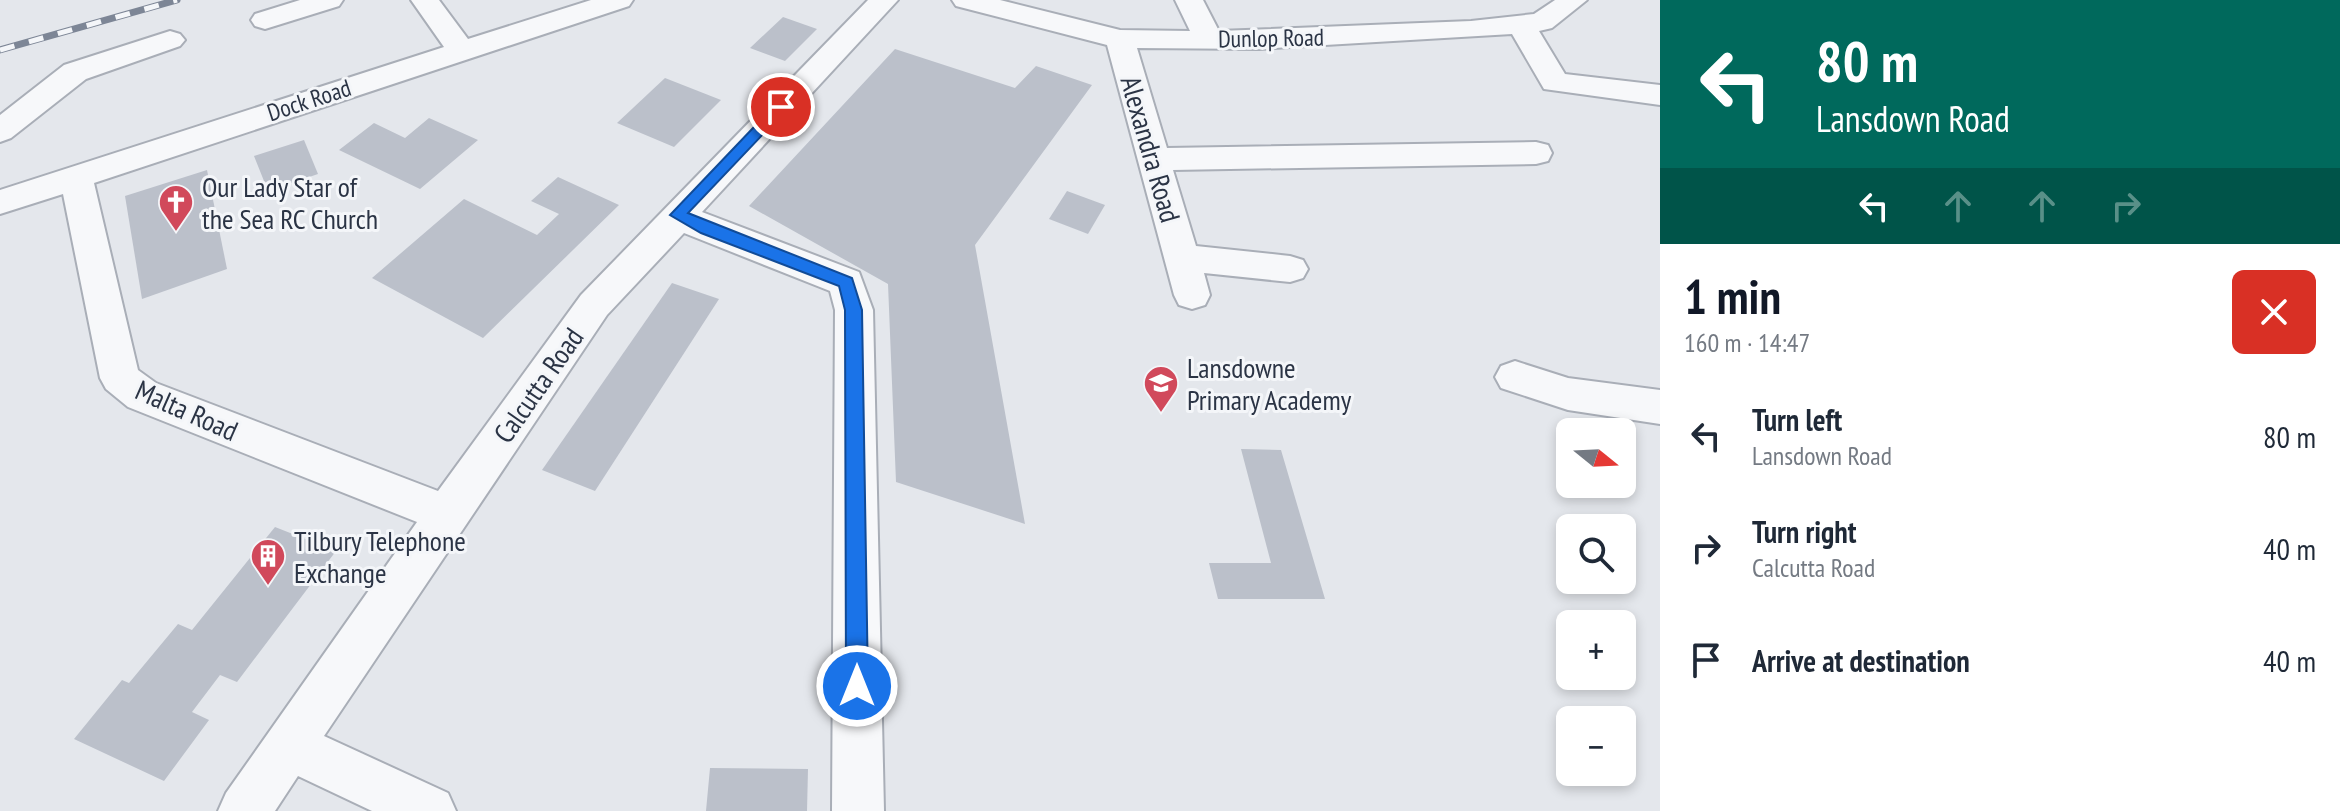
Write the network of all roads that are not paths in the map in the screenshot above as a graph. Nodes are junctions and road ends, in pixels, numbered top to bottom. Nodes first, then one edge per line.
1 (329, 0) edge
2 (425, 0) edge
3 (619, 0) edge
4 (884, 0) edge
5 (966, 0) edge
6 (1189, 0) edge
7 (1573, 0) edge
8 (265, 20) dead end
9 (1520, 24) junction
10 (1120, 39) junction
11 (1209, 39) junction
12 (170, 40) dead end
13 (462, 51) junction
14 (1660, 95) edge
15 (0, 131) edge
16 (1536, 153) dead end
17 (1154, 159) junction
18 (76, 178) junction
19 (0, 202) edge
20 (678, 215) junction
21 (1183, 258) junction
22 (1290, 269) dead end
23 (1192, 295) dead end
24 (1515, 377) dead end
25 (1660, 407) edge
26 (447, 514) junction
27 (289, 746) junction
28 (244, 811) edge
29 (430, 811) edge
30 (858, 811) edge

1 - 8 street
2 - 13 street
3 - 13 street, Dock Road
4 - 20 street, Calcutta Road
5 - 10 street, Dunlop Road
6 - 11 street
7 - 9 street, Dunlop Road
9 - 11 street, Dunlop Road
9 - 14 street
10 - 11 street, Dunlop Road
10 - 17 street, Alexandra Road
12 - 15 street
13 - 18 street, Dock Road
16 - 17 street
17 - 21 street, Alexandra Road
18 - 19 street, Dock Road
18 - 26 street, Malta Road
20 - 26 street, Calcutta Road
20 - 30 street
21 - 22 street, Alexandra Road
21 - 23 street, Alexandra Road
24 - 25 street
26 - 27 street, Calcutta Road
27 - 28 street, Calcutta Road
27 - 29 street

